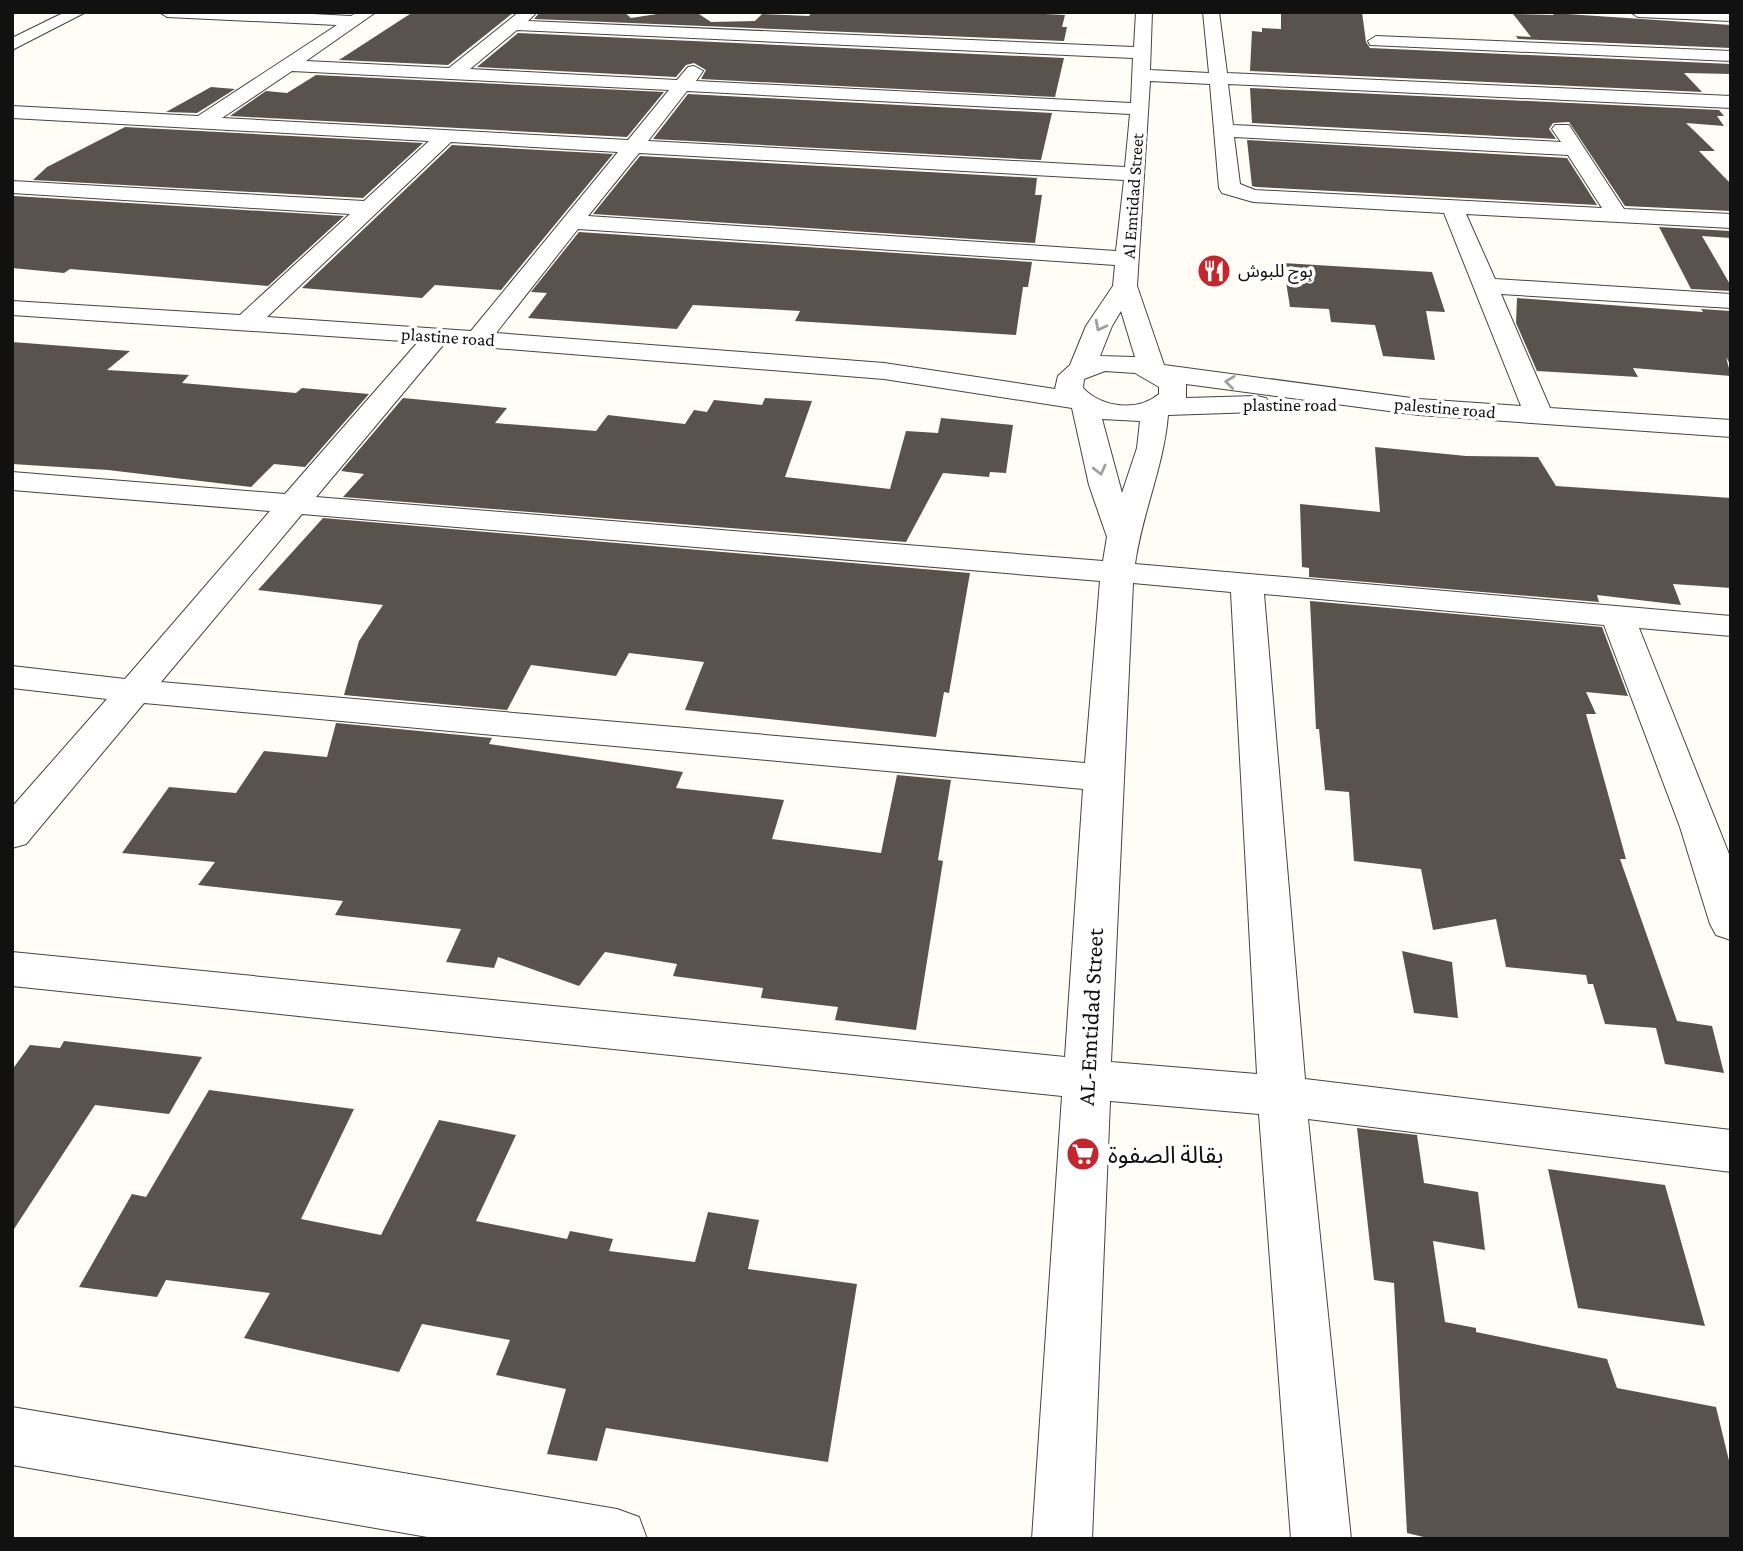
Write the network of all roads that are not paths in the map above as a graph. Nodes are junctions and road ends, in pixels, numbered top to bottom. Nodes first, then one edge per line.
1 (78, 12) edge
2 (167, 12) edge
3 (529, 12) edge
4 (741, 12) edge
5 (1144, 12) edge
6 (1211, 12) edge
7 (1638, 12) edge
8 (209, 13) edge
9 (1731, 16) edge
10 (361, 17) edge
11 (1373, 22) dead end
12 (512, 25) junction
13 (722, 36) junction
14 (1376, 41) junction
15 (12, 45) edge
16 (1143, 53) junction
17 (1683, 54) junction
18 (1731, 56) edge
19 (287, 65) junction
20 (454, 73) junction
21 (1142, 75) junction
22 (1216, 78) junction
23 (683, 85) junction
24 (1395, 87) junction
25 (1538, 93) junction
26 (1728, 104) edge
27 (1140, 109) junction
28 (12, 112) edge
29 (52, 115) junction
30 (201, 123) junction
31 (1226, 131) junction
32 (22, 133) dead end
33 (446, 136) junction
34 (633, 147) junction
35 (1575, 149) junction
36 (1134, 174) junction
37 (12, 187) edge
38 (367, 208) junction
39 (1453, 208) junction
40 (1618, 216) junction
41 (1731, 221) edge
42 (572, 222) junction
43 (1129, 259) junction
44 (1125, 286) junction
45 (1484, 286) junction
46 (1731, 301) edge
47 (12, 309) edge
48 (245, 324) junction
49 (437, 336) junction
50 (478, 339) junction
51 (1080, 370) junction
52 (884, 371) junction
53 (1157, 371) junction
54 (1083, 402) junction
55 (1419, 407) junction
56 (1158, 408) junction
57 (1539, 415) junction
58 (1727, 435) edge
59 (12, 481) edge
60 (294, 505) junction
61 (1120, 555) junction
62 (1247, 583) junction
63 (1617, 615) junction
64 (1731, 626) edge
65 (12, 677) edge
66 (134, 691) junction
67 (1103, 778) junction
68 (1715, 829) edge
69 (12, 834) edge
70 (1731, 924) edge
71 (12, 969) edge
72 (1087, 1079) junction
73 (1282, 1096) junction
74 (1731, 1152) edge
75 (12, 1436) edge
76 (617, 1539) edge
77 (1062, 1539) edge
78 (1321, 1539) edge

1 - 15 street
2 - 8 street
3 - 12 street
4 - 13 street
5 - 16 street, Al Emtidad Street
6 - 22 street
7 - 9 street
8 - 10 street
10 - 19 street
11 - 14 street
12 - 13 street
12 - 20 street
13 - 16 street
13 - 23 street
14 - 17 street
14 - 24 street
16 - 21 street, Al Emtidad Street
17 - 18 street
17 - 26 street
19 - 20 street
19 - 30 street
20 - 23 street
21 - 22 street
21 - 27 street, Al Emtidad Street
22 - 24 street
22 - 31 street
23 - 27 street
23 - 34 street
24 - 25 street
25 - 26 street
25 - 35 street
27 - 36 street, Al Emtidad Street
28 - 29 street
29 - 30 street
29 - 32 street
30 - 33 street
31 - 35 street
31 - 39 street
33 - 34 street
33 - 38 street
34 - 36 street
34 - 42 street
35 - 40 street
36 - 43 street, Al Emtidad Street
37 - 38 street
38 - 48 street
39 - 40 street
39 - 45 street
40 - 41 street
42 - 43 street
42 - 50 street
43 - 44 street, Al Emtidad Street
44 -> 51 street, Al Emtidad Street
44 - 53 street
45 - 46 street
45 - 57 street
47 - 48 street, plastine road
48 - 49 street, plastine road
49 - 50 street, plastine road
49 - 60 street
50 - 52 street, plastine road
51 - 52 street, plastine road
51 - 53 street, palestine road
51 - 54 street
52 - 54 street, plastine road
55 -> 53 street, palestine road
53 - 56 street
54 - 56 street, plastine road
54 -> 61 street
55 - 56 street, plastine road
55 - 57 street, palestine road
56 - 61 street
57 - 58 street, palestine road
59 - 60 street
60 - 61 street
60 - 66 street
61 - 62 street
61 - 67 street, AL-Emtidad Street
62 - 63 street
62 - 73 street
63 - 64 street
63 - 68 street
65 - 66 street
66 - 67 street
66 - 69 street
67 - 72 street, AL-Emtidad Street
68 - 70 street
71 - 72 street
72 - 73 street
72 - 77 street, AL-Emtidad Street
73 - 74 street
73 - 78 street
75 - 76 street

